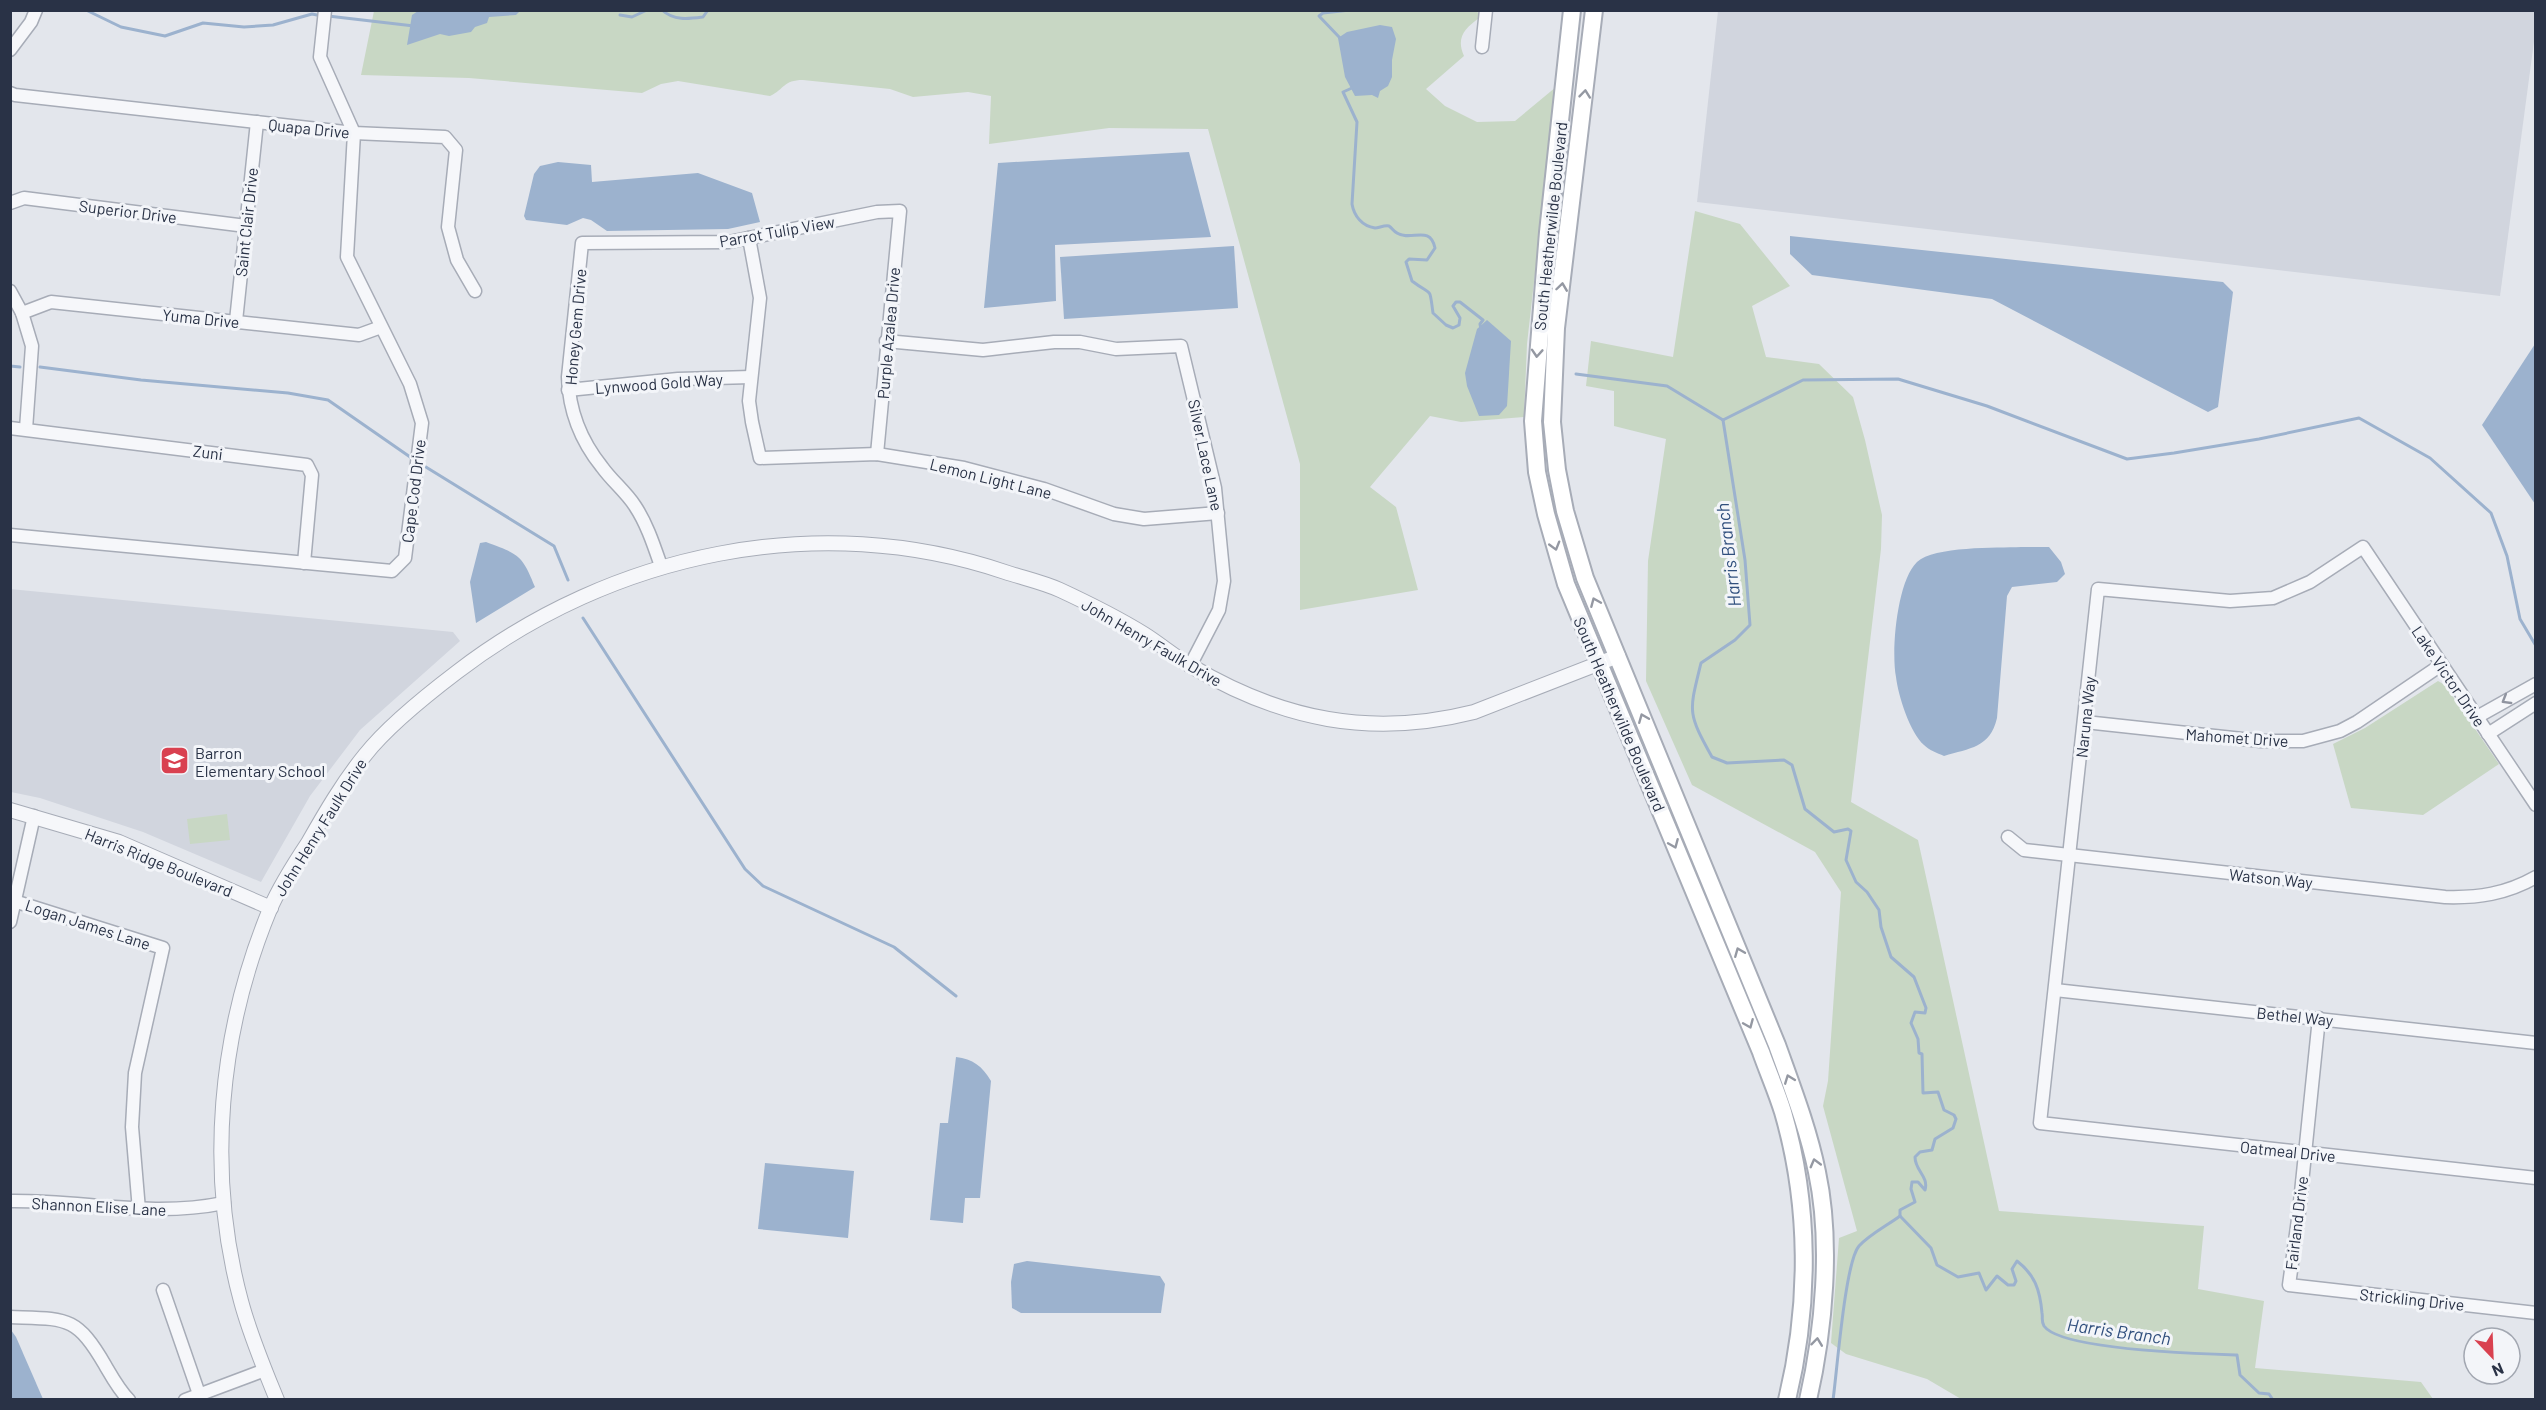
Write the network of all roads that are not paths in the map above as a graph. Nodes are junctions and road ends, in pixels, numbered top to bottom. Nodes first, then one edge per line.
1 (36, 10) edge
2 (326, 10) edge
3 (1486, 10) edge
4 (1572, 10) edge
5 (1594, 10) edge
6 (1482, 47) dead end
7 (10, 50) edge
8 (10, 93) edge
9 (257, 122) junction
10 (354, 133) junction
11 (10, 203) edge
12 (900, 211) joint
13 (246, 226) junction
14 (1548, 232) junction
15 (1569, 236) junction
16 (749, 238) junction
17 (582, 243) joint
18 (10, 291) edge
19 (475, 291) dead end
20 (21, 313) junction
21 (236, 321) junction
22 (381, 327) junction
23 (886, 341) junction
24 (751, 378) junction
25 (568, 390) junction
26 (10, 428) edge
27 (26, 429) junction
28 (877, 454) junction
29 (1218, 513) junction
30 (10, 535) edge
31 (2363, 547) joint
32 (304, 563) junction
33 (661, 566) junction
34 (1618, 656) junction
35 (1599, 664) junction
36 (2441, 665) junction
37 (1190, 666) junction
38 (2535, 684) edge
39 (2535, 702) edge
40 (2476, 717) junction
41 (2085, 722) junction
42 (2488, 734) junction
43 (2535, 805) edge
44 (10, 810) edge
45 (34, 816) junction
46 (2008, 837) dead end
47 (2070, 856) junction
48 (2535, 877) edge
49 (14, 901) junction
50 (271, 908) junction
51 (10, 922) edge
52 (2055, 990) junction
53 (2319, 1018) junction
54 (2535, 1043) edge
55 (1777, 1045) junction
56 (1761, 1052) junction
57 (2040, 1123) joint
58 (2304, 1153) junction
59 (2535, 1178) edge
60 (10, 1201) edge
61 (224, 1203) junction
62 (139, 1210) junction
63 (2289, 1285) joint
64 (163, 1290) dead end
65 (2535, 1313) edge
66 (10, 1317) edge
67 (265, 1370) junction
68 (199, 1394) junction
69 (129, 1400) edge
70 (185, 1400) edge
71 (278, 1400) edge
72 (1787, 1400) edge
73 (1808, 1400) edge

1 - 7 street
2 - 10 street, Cape Cod Drive
3 - 6 street
4 - 14 main road, South Heatherwilde Boulevard
15 -> 5 main road, South Heatherwilde Boulevard
8 - 9 street, Quapa Drive
9 - 10 street, Quapa Drive
9 - 13 street, Saint Clair Drive
10 - 19 street, Quapa Drive
10 - 22 street, Cape Cod Drive
11 - 13 street, Superior Drive
12 - 16 street, Parrot Tulip View
12 - 23 street, Purple Azalea Drive
13 - 21 street, Saint Clair Drive
14 - 15 main road
14 -> 35 main road, South Heatherwilde Boulevard
34 -> 15 main road, South Heatherwilde Boulevard
16 - 17 street, Parrot Tulip View
16 - 24 street
17 - 25 street, Honey Gem Drive
18 - 20 street
20 - 21 street, Yuma Drive
20 - 27 street
21 - 22 street, Yuma Drive
22 - 32 street, Cape Cod Drive
23 - 28 street, Purple Azalea Drive
23 - 29 street, Silver Lace Lane
24 - 25 street, Lynwood Gold Way
24 - 28 street, Lemon Light Lane
25 - 33 street, Honey Gem Drive
26 - 27 street, Zuni
27 - 32 street, Zuni
28 - 29 street, Lemon Light Lane
29 - 37 street, Silver Lace Lane
30 - 32 street, Cape Cod Drive
31 - 36 street, Lake Victor Drive
31 - 41 street, Naruna Way
33 - 37 street, John Henry Faulk Drive
33 - 50 street, John Henry Faulk Drive
34 - 35 street, John Henry Faulk Drive
55 -> 34 main road, South Heatherwilde Boulevard
35 - 37 street, John Henry Faulk Drive
35 -> 56 main road, South Heatherwilde Boulevard
36 - 40 street, Lake Victor Drive
36 - 41 street, Mahomet Drive
38 -> 40 street
39 - 42 street
40 - 42 street, Lake Victor Drive
41 - 47 street, Naruna Way
42 - 43 street, Lake Victor Drive
44 - 45 street, Harris Ridge Boulevard
45 - 49 street
45 - 50 street, Harris Ridge Boulevard
46 - 47 street, Watson Way
47 - 48 street, Watson Way
47 - 52 street, Naruna Way
49 - 51 street
49 - 62 street, Logan James Lane
50 - 61 street, John Henry Faulk Drive
52 - 53 street, Bethel Way
52 - 57 street, Naruna Way
53 - 54 street, Bethel Way
53 - 58 street, Fairland Drive
55 - 56 main road
73 -> 55 main road, South Heatherwilde Boulevard
56 - 72 main road, South Heatherwilde Boulevard
57 - 58 street, Oatmeal Drive
58 - 59 street, Oatmeal Drive
58 - 63 street, Fairland Drive
60 - 62 street, Shannon Elise Lane
61 - 62 street, Shannon Elise Lane
61 - 67 street, John Henry Faulk Drive
63 - 65 street, Strickling Drive
64 - 68 street
66 - 69 street
67 - 68 street
67 - 71 street, John Henry Faulk Drive
68 - 70 street

